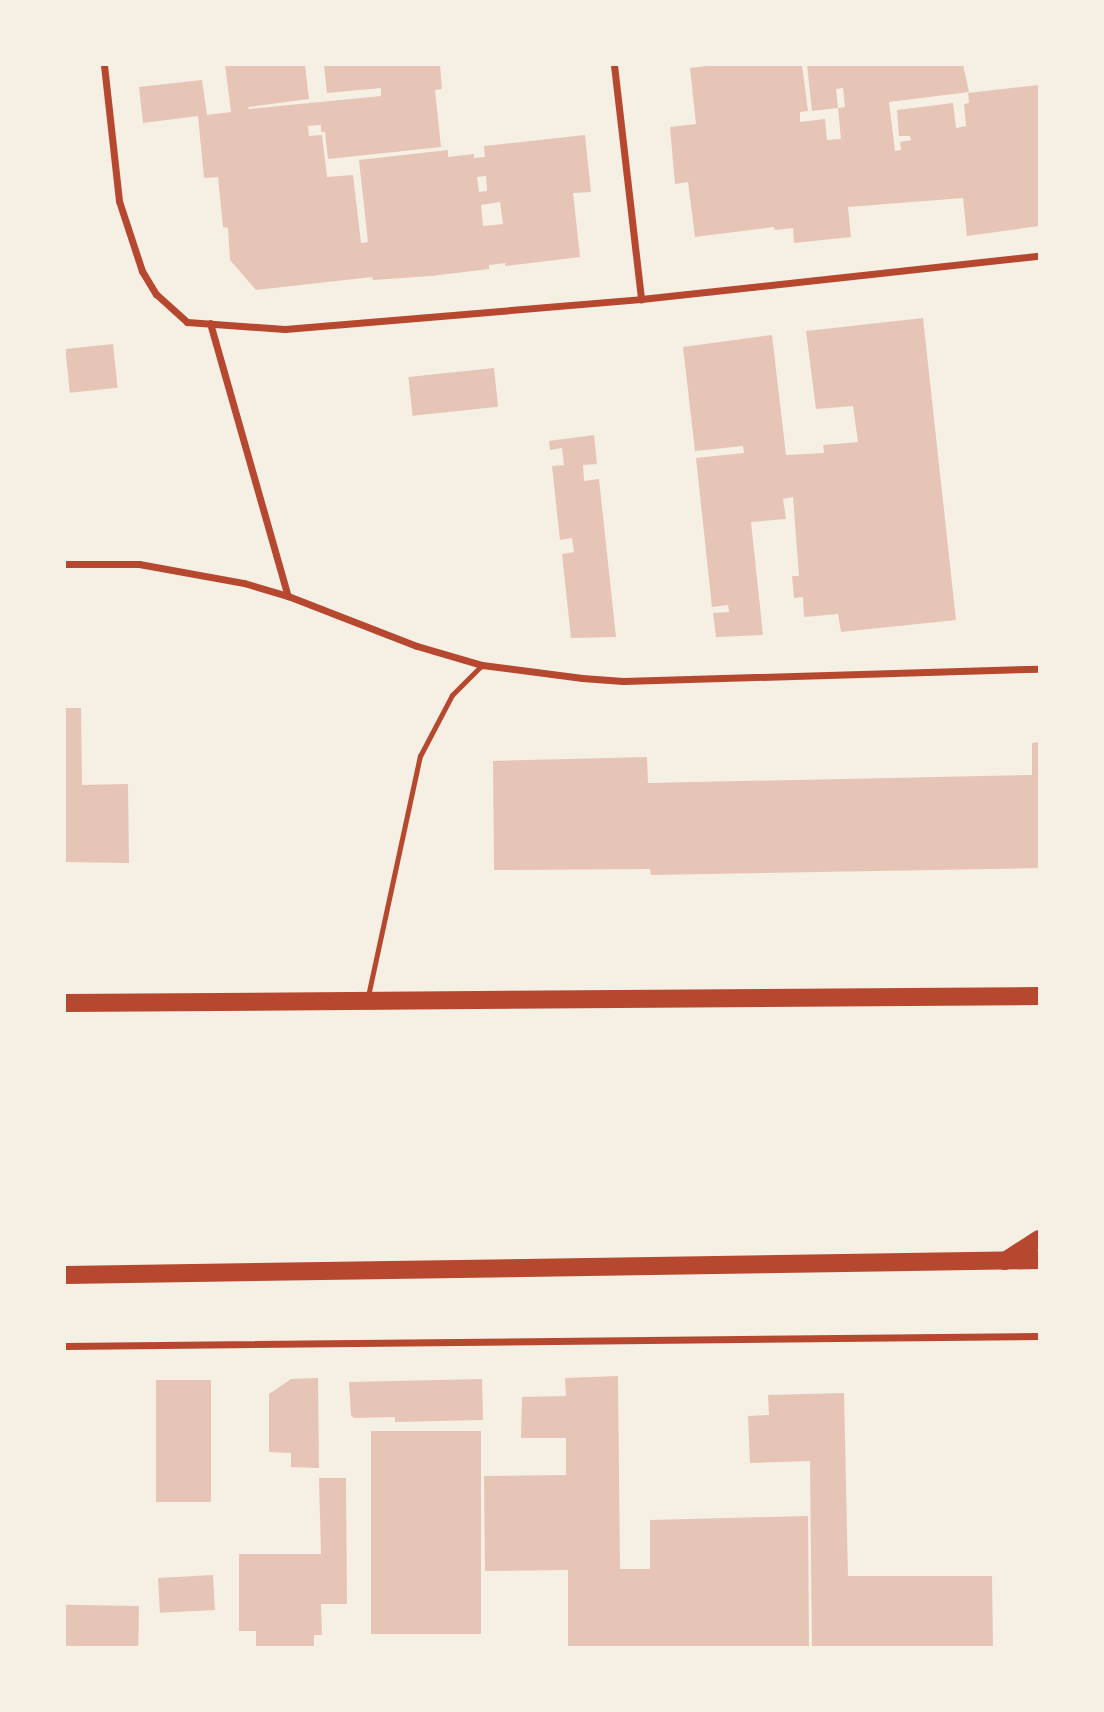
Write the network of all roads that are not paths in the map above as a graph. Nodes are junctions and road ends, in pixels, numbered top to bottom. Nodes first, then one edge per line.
1 (104, 65) edge
2 (614, 65) edge
3 (1039, 256) edge
4 (642, 299) junction
5 (210, 323) junction
6 (65, 564) edge
7 (288, 596) junction
8 (482, 665) junction
9 (1039, 669) edge
10 (1039, 997) edge
11 (65, 1003) edge
12 (366, 1003) junction
13 (1039, 1239) edge
14 (1039, 1260) edge
15 (1005, 1262) junction
16 (65, 1275) edge
17 (1039, 1336) edge
18 (65, 1346) edge

1 - 5 street
2 - 4 street
3 - 4 street
4 - 5 street
5 - 7 street
6 - 7 street
7 - 8 street
8 - 9 street
8 - 12 lane
10 - 12 main road
11 - 12 main road
13 - 15 main road
14 - 15 main road
15 - 16 main road
17 - 18 street

